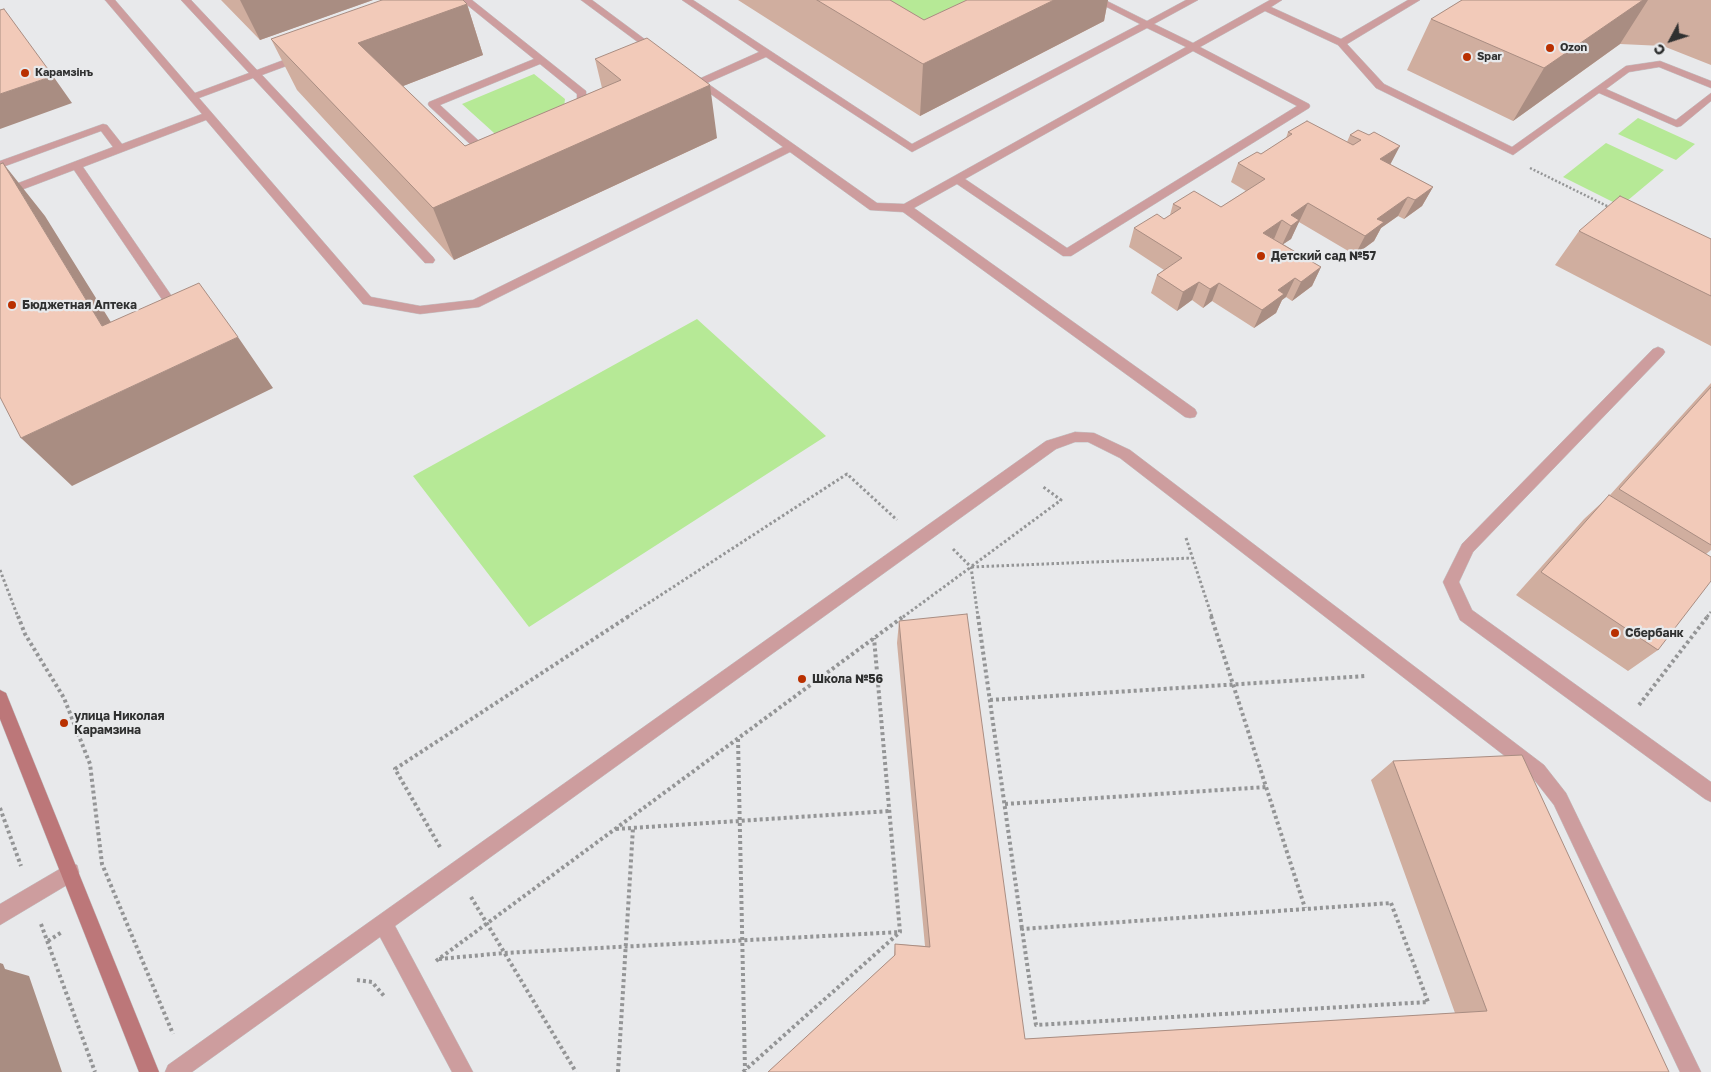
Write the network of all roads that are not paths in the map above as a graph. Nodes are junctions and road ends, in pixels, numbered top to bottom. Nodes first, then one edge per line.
1 (110, 0) edge
2 (186, 0) edge
3 (466, 0) edge
4 (586, 0) edge
5 (687, 0) edge
6 (1098, 0) edge
7 (1193, 0) edge
8 (1277, 0) edge
9 (1415, 0) edge
10 (1264, 7) junction
11 (1147, 25) junction
12 (1341, 43) junction
13 (1193, 48) junction
14 (766, 53) junction
15 (310, 54) edge
16 (541, 60) junction
17 (670, 60) edge
18 (685, 71) edge
19 (255, 74) junction
20 (700, 82) junction
21 (1711, 85) edge
22 (1598, 89) junction
23 (1711, 96) edge
24 (193, 97) junction
25 (209, 115) junction
26 (582, 128) edge
27 (791, 147) junction
28 (120, 149) junction
29 (498, 164) edge
30 (0, 165) edge
31 (76, 165) junction
32 (957, 179) junction
33 (0, 194) edge
34 (906, 208) junction
35 (429, 260) dead end
36 (188, 328) edge
37 (1658, 352) dead end
38 (1190, 413) dead end
39 (0, 698) edge
40 (1711, 793) edge
41 (70, 872) junction
42 (0, 915) edge
43 (383, 924) junction
44 (180, 1068) edge
45 (149, 1072) edge
46 (463, 1072) edge
47 (1691, 1072) edge

1 - 24 lane
2 - 19 lane
3 - 16 lane
4 - 17 lane
5 - 14 lane
6 - 11 lane
7 - 11 lane
8 - 10 lane
9 - 12 lane
10 - 12 lane
10 - 13 lane
11 - 13 lane
11 - 14 lane
12 - 22 lane
13 - 32 lane
13 - 32 lane
14 - 20 lane
15 - 19 lane
16 - 26 lane
16 - 29 lane
18 - 20 lane
19 - 24 lane
19 - 35 lane
20 - 27 lane
21 - 22 lane
22 - 23 lane
24 - 25 lane
25 - 27 lane
25 - 28 lane
27 - 34 lane
28 - 30 lane
28 - 31 lane
31 - 33 lane
31 - 36 lane
32 - 34 lane
34 - 38 lane
37 - 40 lane
39 - 41 street
41 - 42 lane
41 - 45 street
43 - 44 lane
43 - 46 lane
43 - 47 lane

